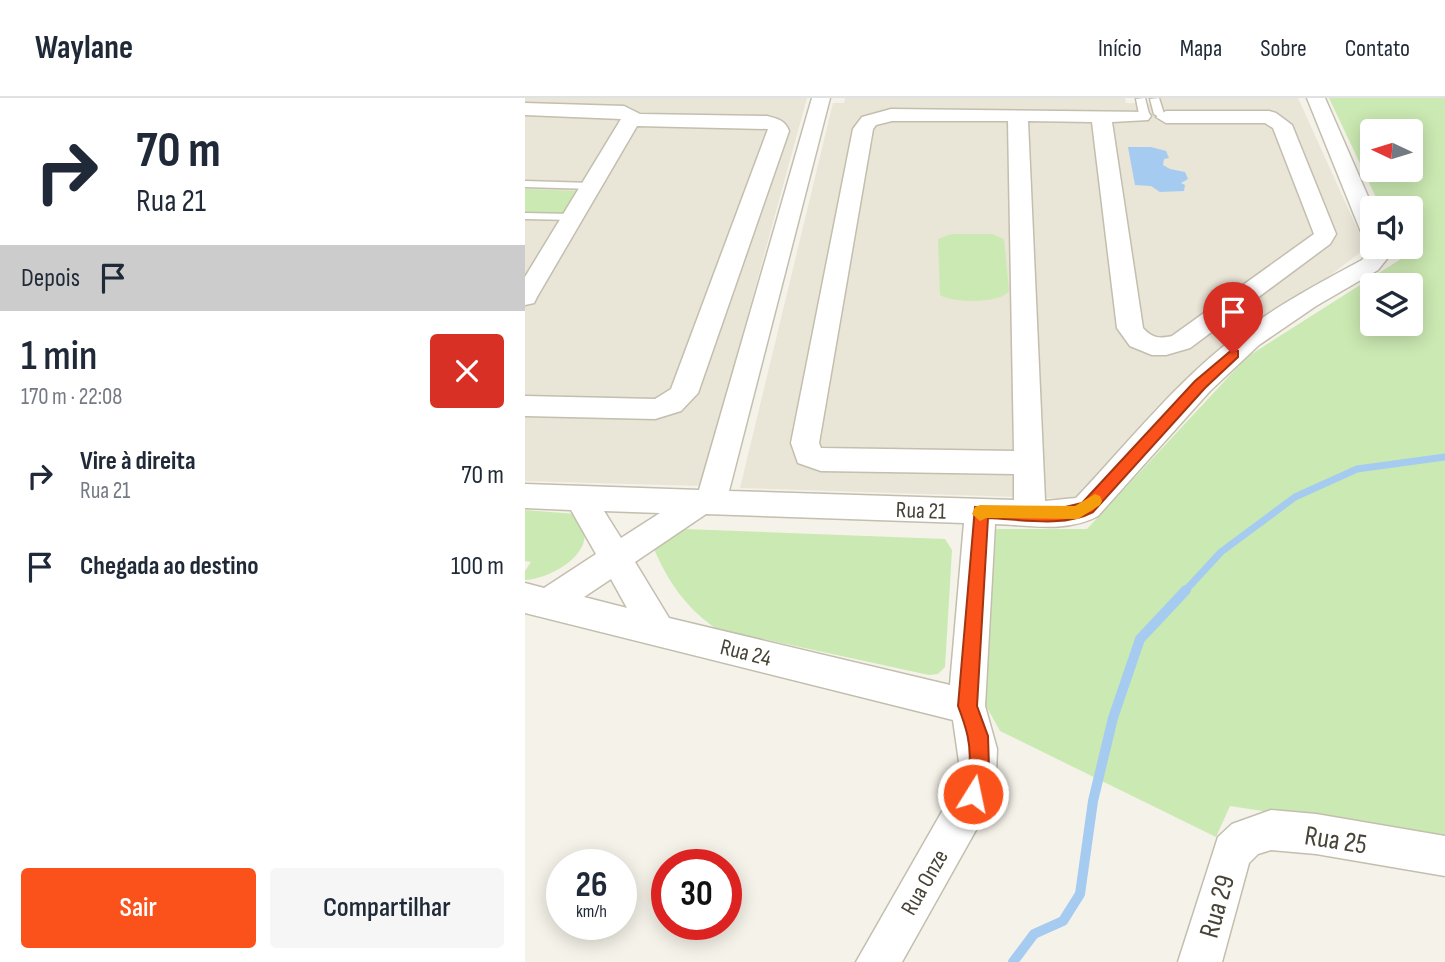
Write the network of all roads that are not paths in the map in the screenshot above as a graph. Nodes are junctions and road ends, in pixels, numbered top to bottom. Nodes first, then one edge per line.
1 (821, 98) edge
2 (1315, 98) edge
3 (570, 104) edge
4 (1150, 107) edge
5 (525, 110) edge
6 (1018, 116) junction
7 (1101, 116) junction
8 (631, 120) junction
9 (525, 184) edge
10 (592, 186) junction
11 (1360, 204) edge
12 (525, 216) edge
13 (573, 217) junction
14 (1375, 259) edge
15 (525, 297) edge
16 (525, 406) edge
17 (1026, 463) junction
18 (525, 496) edge
19 (580, 498) junction
20 (706, 502) junction
21 (980, 512) junction
22 (1030, 513) junction
23 (615, 558) junction
24 (536, 601) edge
25 (658, 630) junction
26 (967, 706) junction
27 (1232, 851) joint
28 (1445, 856) edge
29 (878, 962) edge
30 (1200, 962) edge

1 - 20 street
2 - 11 street
3 - 5 street
3 - 8 street
4 - 7 street
4 - 7 street
6 - 7 street
6 - 17 street
6 - 17 street
8 - 10 street
8 - 16 street
9 - 10 lane
10 - 13 street
12 - 13 lane
13 - 15 street
14 - 22 street, Rua 21
17 - 22 street
18 - 19 street, Rua 21
19 - 20 street, Rua 21
19 - 23 street
20 - 21 street, Rua 21
20 - 23 street
21 - 22 street, Rua 21
21 - 26 street, Rua Onze
23 - 24 street
23 - 25 street
24 - 25 street, Rua 24
25 - 26 street, Rua 24
26 - 29 street, Rua Onze
27 - 28 street, Rua 25
27 - 30 street, Rua 29

